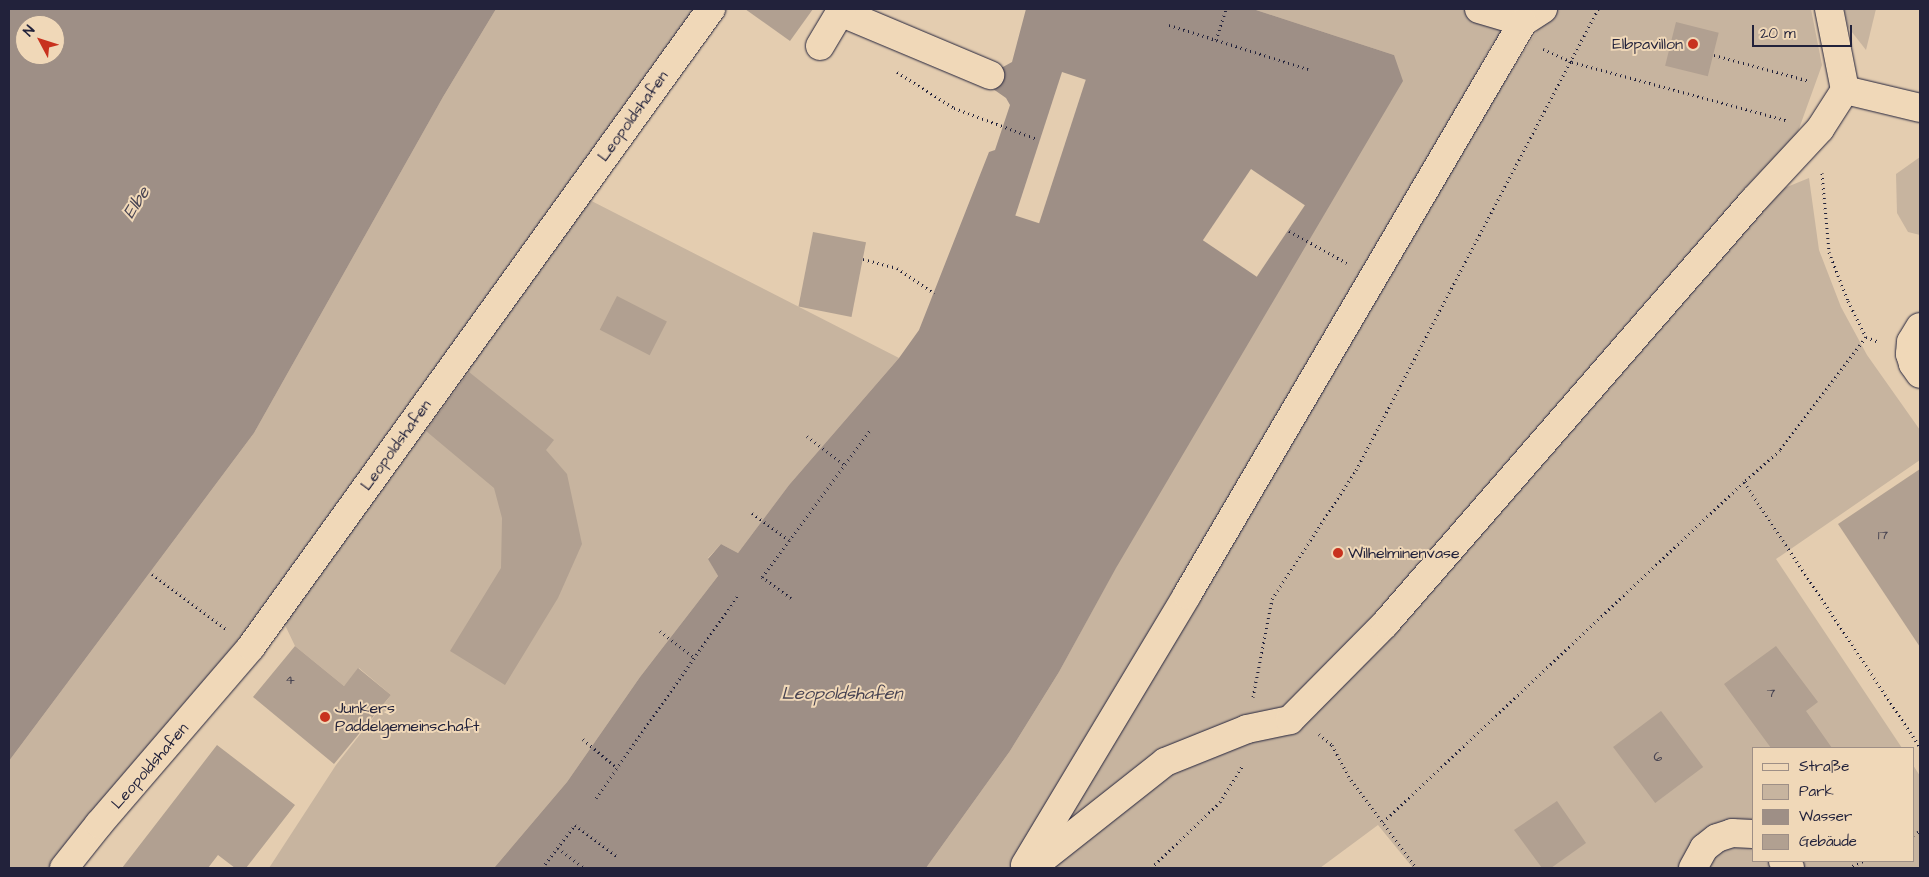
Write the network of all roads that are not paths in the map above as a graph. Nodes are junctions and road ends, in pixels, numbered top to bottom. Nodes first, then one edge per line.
1 (712, 9) edge
2 (1478, 9) edge
3 (1828, 9) edge
4 (841, 10) edge
5 (1533, 15) edge
6 (820, 46) dead end
7 (990, 75) dead end
8 (1845, 90) junction
9 (1920, 108) edge
10 (1920, 327) edge
11 (1920, 374) edge
12 (1752, 834) edge
13 (64, 868) edge
14 (1023, 868) edge
15 (1031, 868) edge
16 (1693, 868) edge

1 - 13 street, Leopoldshafen
2 - 5 street
3 - 8 street
4 - 6 street
4 - 7 street
5 - 14 street
8 - 9 street
8 - 15 street
10 - 11 street
12 - 16 street

